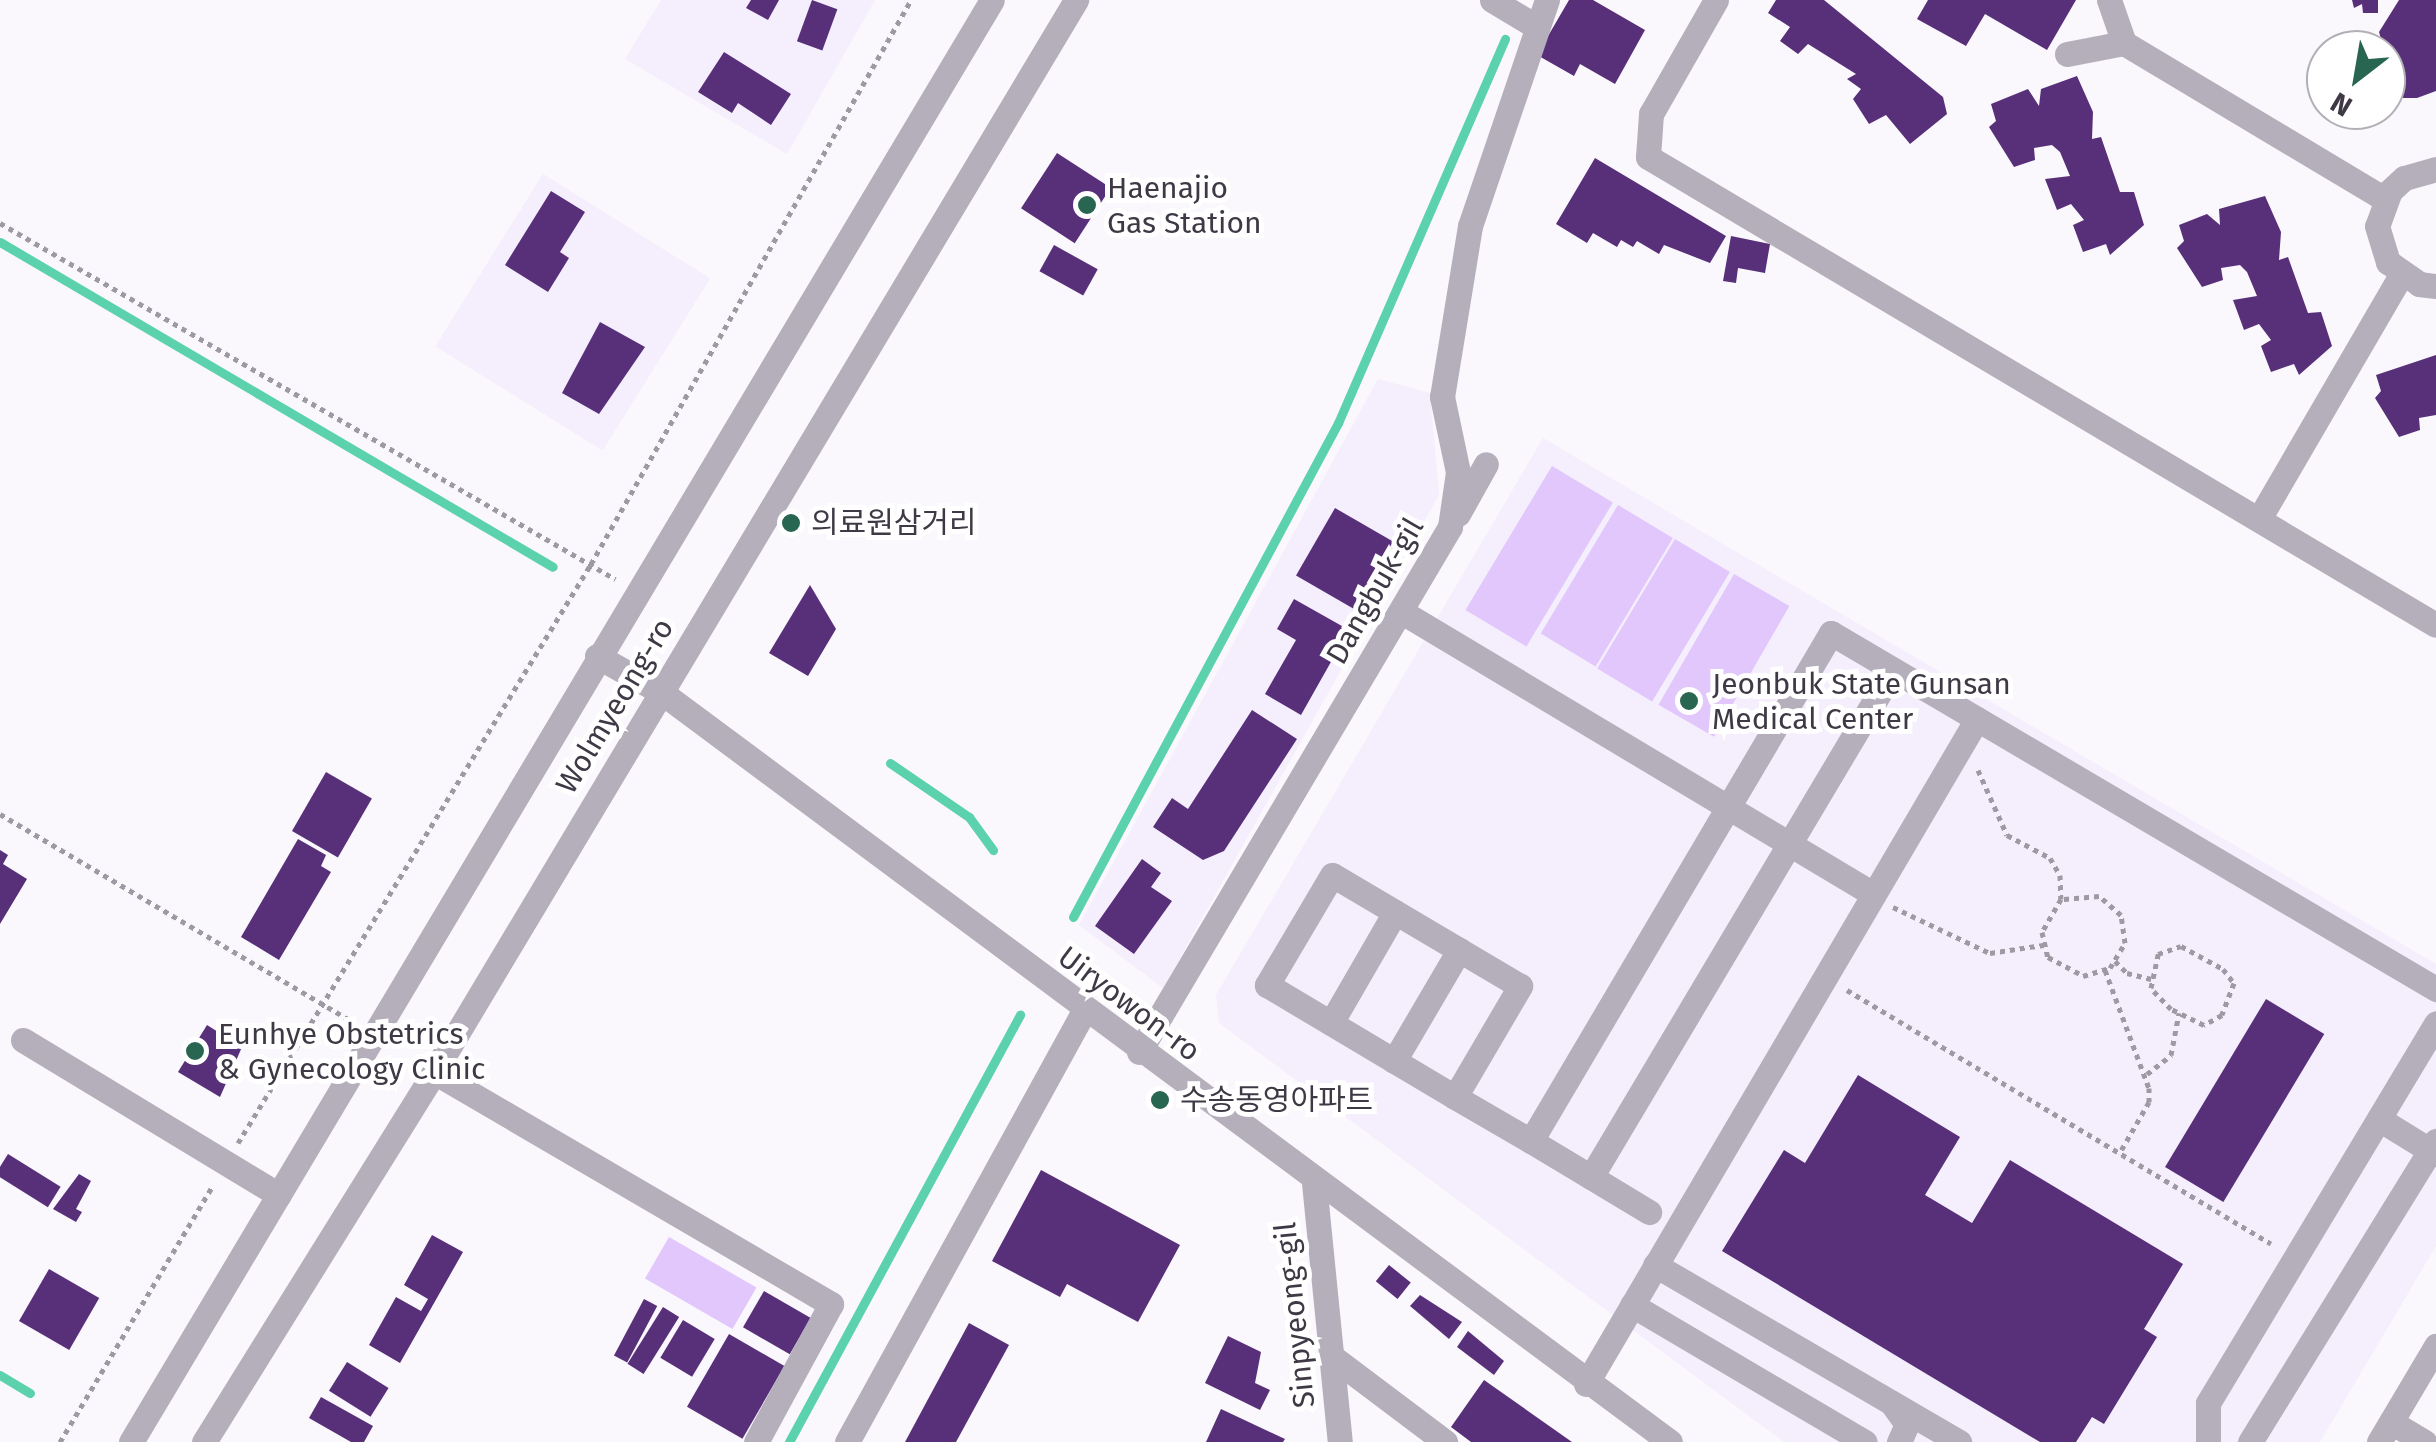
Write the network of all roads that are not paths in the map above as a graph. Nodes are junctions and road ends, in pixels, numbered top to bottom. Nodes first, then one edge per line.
1 (992, 0) edge
2 (1076, 0) edge
3 (1492, 0) edge
4 (1547, 0) edge
5 (1716, 0) edge
6 (2109, 0) edge
7 (1537, 27) junction
8 (2124, 43) junction
9 (2066, 54) dead end
10 (2436, 169) edge
11 (2385, 199) junction
12 (2402, 275) junction
13 (2436, 286) edge
14 (1486, 464) dead end
15 (2259, 519) junction
16 (1450, 527) junction
17 (1402, 612) junction
18 (2436, 626) edge
19 (597, 656) junction
20 (1893, 670) junction
21 (661, 692) junction
22 (1977, 719) junction
23 (1728, 807) junction
24 (1789, 844) junction
25 (1874, 894) junction
26 (1395, 912) junction
27 (1459, 950) junction
28 (2436, 989) edge
29 (1084, 1010) junction
30 (1330, 1023) junction
31 (2436, 1023) edge
32 (24, 1040) dead end
33 (1139, 1052) junction
34 (1394, 1061) junction
35 (434, 1072) junction
36 (1455, 1097) junction
37 (2379, 1119) junction
38 (1530, 1141) junction
39 (2434, 1148) edge
40 (1591, 1177) junction
41 (1314, 1182) junction
42 (279, 1195) junction
43 (1649, 1212) dead end
44 (1655, 1265) junction
45 (1632, 1305) junction
46 (2436, 1346) edge
47 (1331, 1356) junction
48 (1586, 1384) junction
49 (1889, 1401) junction
50 (2385, 1432) edge
51 (2212, 1441) edge
52 (131, 1442) edge
53 (204, 1442) edge
54 (756, 1442) edge
55 (847, 1442) edge
56 (1340, 1442) edge
57 (1445, 1442) edge
58 (1670, 1442) edge
59 (1866, 1442) edge
60 (1899, 1442) edge
61 (1959, 1442) edge
62 (2250, 1442) edge
63 (2424, 1442) edge

1 - 19 street, Wolmyeong-ro
2 - 21 street, Wolmyeong-ro
3 - 7 street
4 - 7 street, Dangbuk-gil
5 - 15 street
6 - 8 street
7 - 16 street, Dangbuk-gil
8 - 9 street
8 - 11 street
10 - 11 street
11 - 12 street
12 - 13 street
12 - 15 street
14 - 16 street
15 - 18 street
16 - 17 street, Dangbuk-gil
17 - 23 street
17 - 33 street, Dangbuk-gil
19 - 21 street, Uiryowon-ro
19 - 42 street, Wolmyeong-ro
20 - 22 street
20 - 23 street
20 - 24 street
21 - 29 street, Uiryowon-ro
21 - 35 street, Wolmyeong-ro
22 - 25 street
22 - 28 street
23 - 24 street
23 - 38 street
24 - 25 street
24 - 40 street
25 - 44 street
26 - 27 street
26 - 30 street
26 - 30 street
27 - 34 street
27 - 36 street
29 - 33 street, Uiryowon-ro
29 - 55 street
30 - 34 street
31 - 37 street
32 - 42 street
33 - 41 street, Uiryowon-ro
34 - 36 street
35 - 53 street, Wolmyeong-ro
35 - 54 street
36 - 38 street
37 - 39 street
37 - 51 street
38 - 40 street
39 - 62 street
40 - 43 street
41 - 47 street, Sinpyeong-gil
41 - 48 street, Uiryowon-ro
42 - 52 street, Wolmyeong-ro
44 - 45 street
44 - 49 street
45 - 48 street
45 - 59 street
46 - 50 street
47 - 56 street, Sinpyeong-gil
47 - 57 street
48 - 58 street, Uiryowon-ro
49 - 60 street
49 - 61 street
50 - 63 street

